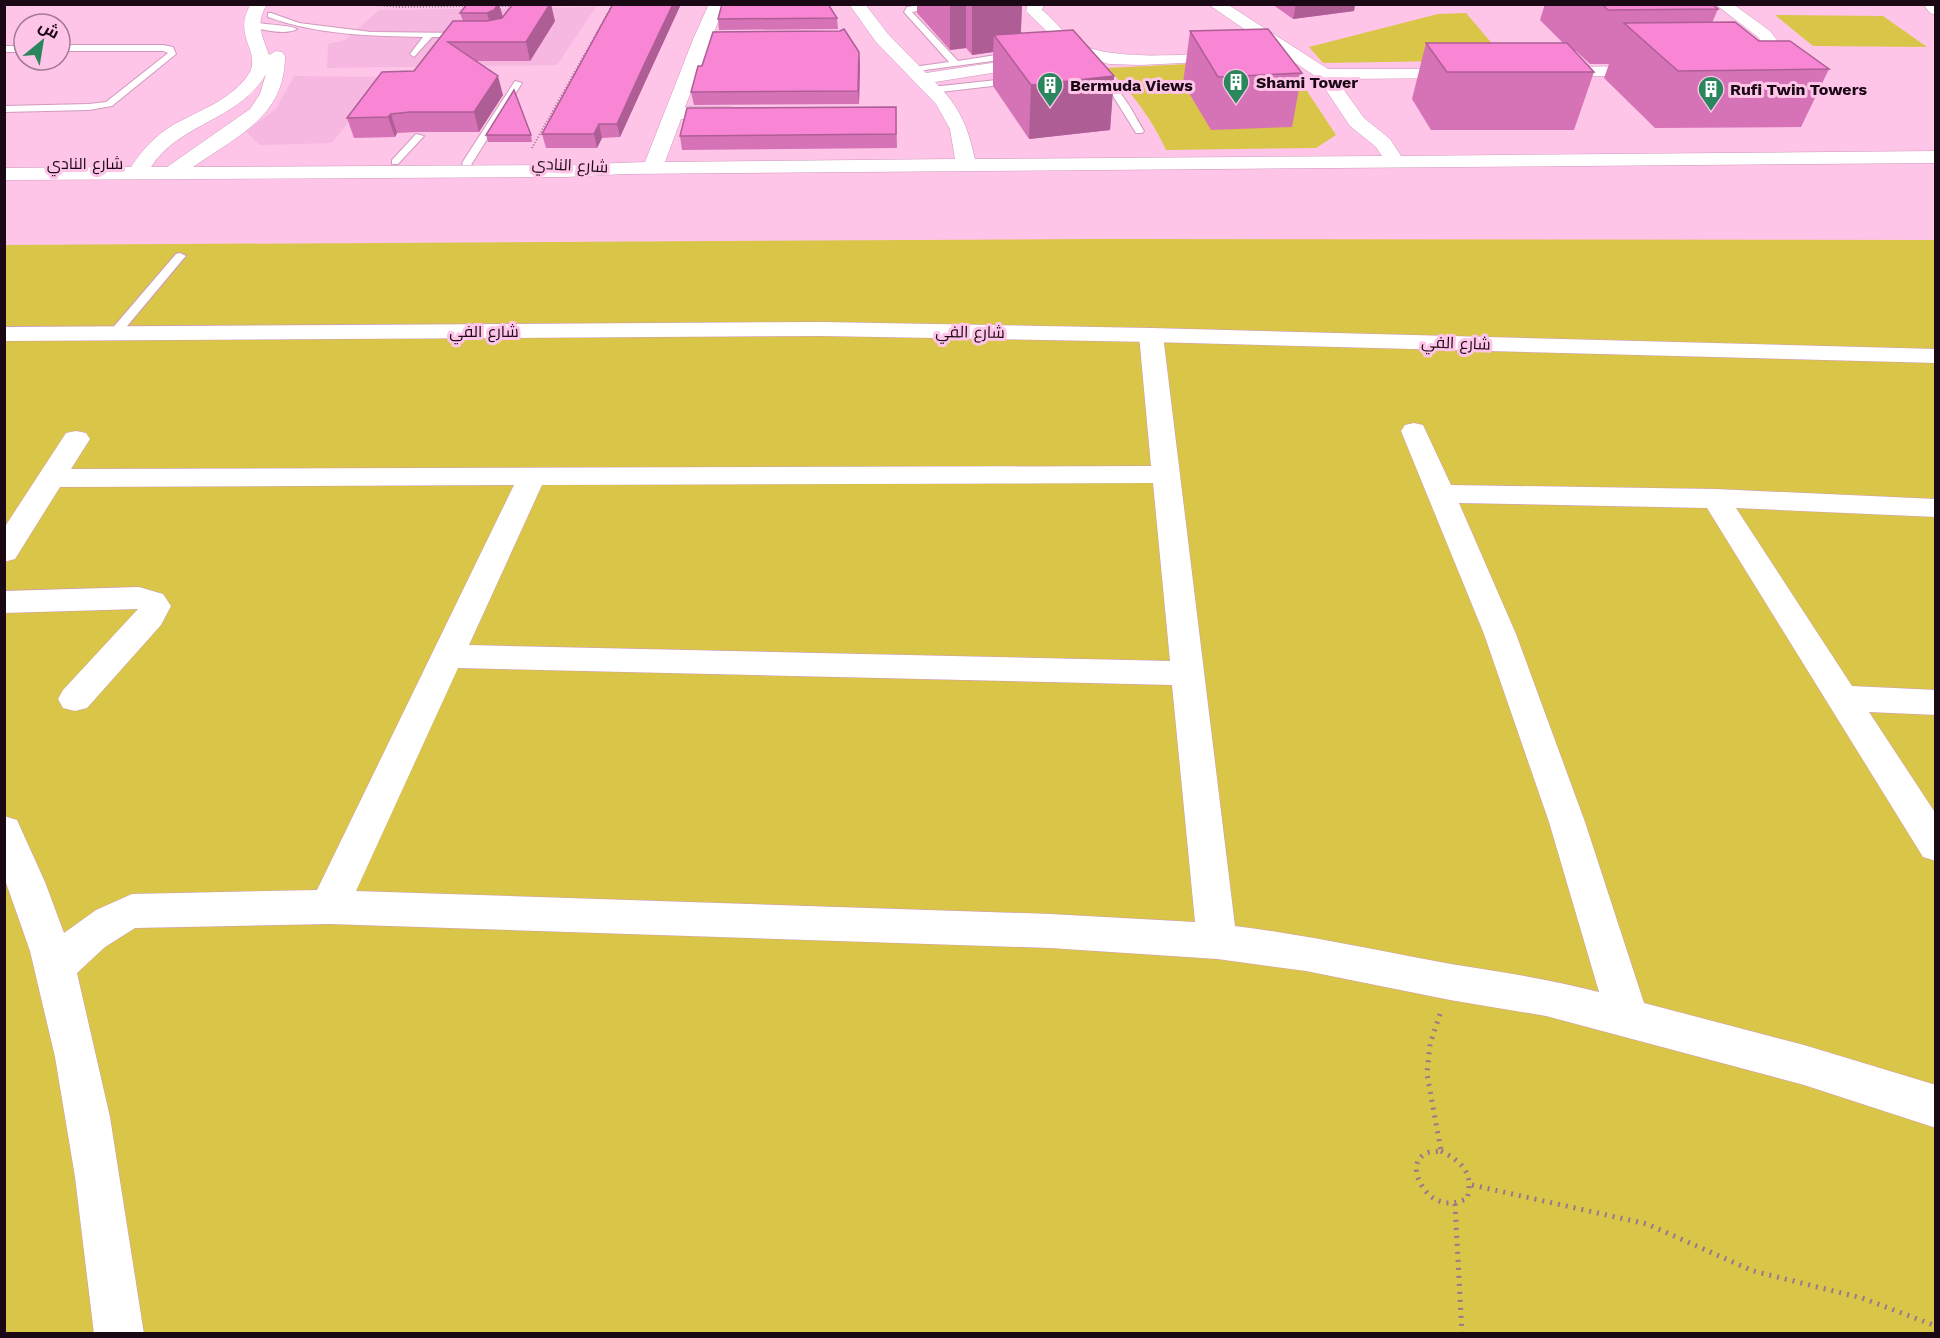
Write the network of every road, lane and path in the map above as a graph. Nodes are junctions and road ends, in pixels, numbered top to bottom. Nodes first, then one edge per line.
1 (366, 4) edge
2 (579, 4) edge
3 (613, 4) edge
4 (717, 4) edge
5 (856, 4) edge
6 (950, 4) edge
7 (1036, 4) edge
8 (1215, 4) edge
9 (1722, 4) edge
10 (1930, 4) edge
11 (545, 5) edge
12 (478, 6) edge
13 (489, 6) edge
14 (522, 6) edge
15 (1935, 10) edge
16 (269, 13) edge
17 (318, 27) junction
18 (429, 35) junction
19 (471, 35) edge
20 (702, 37) junction
21 (725, 37) edge
22 (72, 48) edge
23 (1288, 53) junction
24 (414, 54) dead end
25 (1017, 59) joint
26 (956, 64) junction
27 (1733, 70) edge
28 (1666, 71) edge
29 (1477, 72) edge
30 (1536, 72) edge
31 (1324, 74) junction
32 (1084, 77) edge
33 (922, 80) junction
34 (1027, 80) edge
35 (518, 83) dead end
36 (4, 109) edge
37 (674, 113) junction
38 (746, 113) edge
39 (1357, 122) junction
40 (1139, 131) dead end
41 (419, 136) edge
42 (1935, 157) edge
43 (1373, 161) junction
44 (1395, 161) junction
45 (395, 162) junction
46 (467, 163) junction
47 (524, 163) junction
48 (4, 164) edge
49 (966, 165) junction
50 (180, 167) junction
51 (139, 168) junction
52 (624, 168) junction
53 (653, 168) junction
54 (4, 174) edge
55 (180, 256) dead end
56 (114, 333) junction
57 (4, 334) edge
58 (1151, 335) junction
59 (1935, 356) edge
60 (1414, 431) dead end
61 (76, 439) dead end
62 (1166, 474) junction
63 (533, 476) junction
64 (50, 478) junction
65 (1439, 494) junction
66 (1715, 498) junction
67 (1935, 508) edge
68 (4, 552) edge
69 (4, 602) edge
70 (448, 656) junction
71 (1188, 673) junction
72 (1842, 698) junction
73 (75, 699) dead end
74 (1935, 704) edge
75 (4, 831) edge
76 (1935, 846) edge
77 (329, 907) junction
78 (1217, 942) junction
79 (55, 967) junction
80 (1450, 982) junction
81 (1627, 1017) junction
82 (1935, 1107) edge
83 (1441, 1151) junction
84 (1472, 1185) junction
85 (1455, 1204) junction
86 (1935, 1326) edge
87 (119, 1334) edge
88 (1462, 1334) edge

1 - 12 path
2 - 11 path
3 - 47 path
4 - 20 street
5 - 33 street
6 - 26 lane
7 - 23 street
8 - 23 street
9 - 27 street
10 - 15 street
13 - 14 path
16 - 17 lane
16 - 17 lane
16 - 50 street
16 - 51 street
17 - 18 lane
18 - 19 lane
18 - 24 lane
20 - 21 street
20 - 37 street
22 - 36 lane
23 - 31 street
25 - 26 lane
25 - 33 street
26 - 33 lane
28 - 30 street
29 - 31 street
31 - 39 street
32 - 40 lane
33 - 34 lane
33 - 49 street
35 - 46 lane
37 - 38 street
37 - 53 street
39 - 43 street
39 - 44 street
41 - 45 lane
42 - 44 street
43 - 44 street
43 - 49 street
45 - 46 street, شارع النادي
45 - 50 street, شارع النادي
46 - 47 street, شارع النادي
47 - 52 street, شارع النادي
48 - 51 street, شارع النادي
49 - 53 street
50 - 51 street, شارع النادي
50 - 52 street, شارع النادي
51 - 54 street, شارع النادي
52 - 53 street
55 - 56 lane
56 - 57 street, شارع الفي
56 - 58 street, شارع الفي
58 - 59 street, شارع الفي
58 - 62 street
60 - 65 street
61 - 64 street
62 - 63 street
62 - 71 street
63 - 64 street
63 - 70 street
64 - 68 street
65 - 66 street
65 - 81 street
66 - 67 street
66 - 72 street
69 - 73 street
70 - 71 street
70 - 77 street
71 - 78 street
72 - 74 street
72 - 76 street
75 - 79 street
77 - 78 street
77 - 79 street
78 - 80 street
79 - 87 street
80 - 81 street
80 - 83 path
81 - 82 street
83 - 84 path
83 - 85 path
84 - 85 path
84 - 86 path
85 - 88 path

